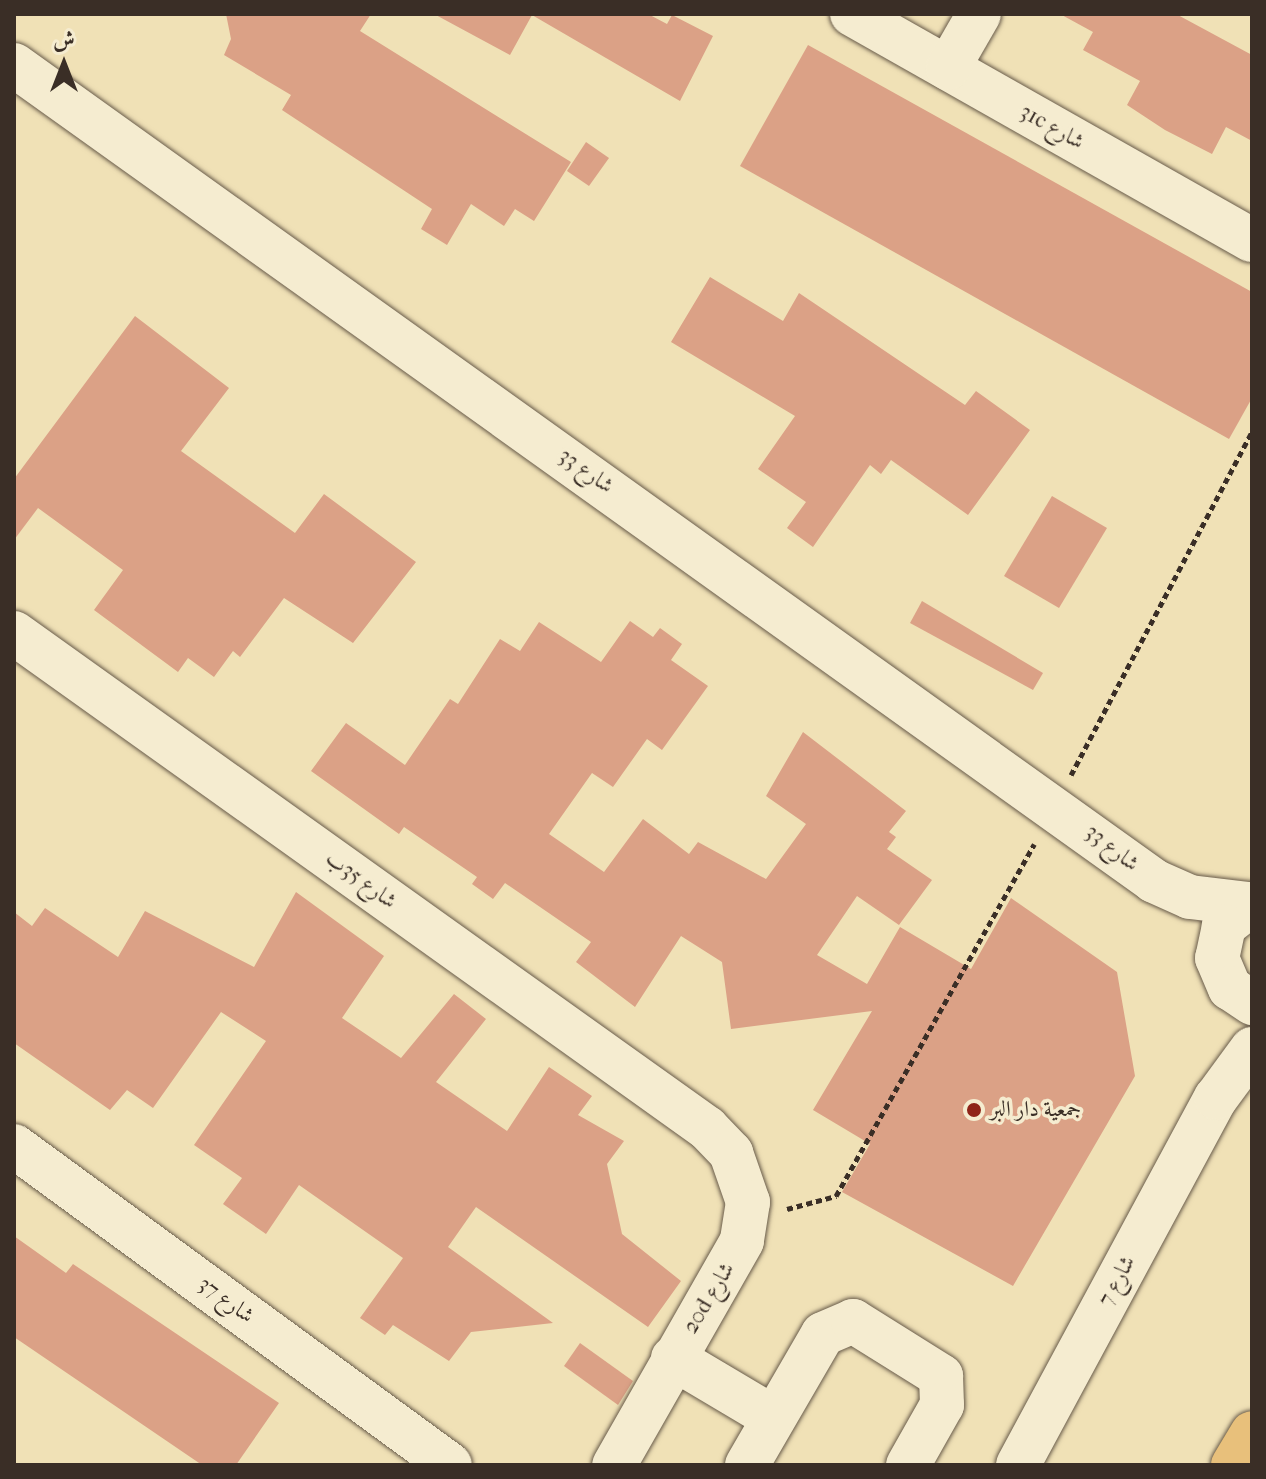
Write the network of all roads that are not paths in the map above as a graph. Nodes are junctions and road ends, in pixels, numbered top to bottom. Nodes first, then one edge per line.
1 (852, 14) edge
2 (952, 14) edge
3 (979, 14) edge
4 (936, 61) junction
5 (14, 65) edge
6 (1252, 240) edge
7 (14, 633) edge
8 (1154, 881) junction
9 (1250, 904) edge
10 (1234, 989) edge
11 (1252, 1049) edge
12 (1216, 1098) junction
13 (14, 1146) edge
14 (748, 1219) joint
15 (673, 1358) junction
16 (774, 1418) junction
17 (1252, 1433) edge
18 (450, 1461) edge
19 (614, 1465) edge
20 (747, 1465) edge
21 (908, 1465) edge
22 (1018, 1465) edge
23 (1233, 1465) edge

1 - 4 street, 31c شارع
2 - 4 street
3 - 4 street
4 - 6 street, 31c شارع
5 - 8 street, شارع 33
7 - 14 street, شارع 35ب
8 - 9 street, شارع 33
8 - 10 street, شارع 33
9 - 10 street, شارع 7
10 - 12 street, شارع 7
11 - 12 street, شارع 7
12 - 22 street, شارع 7
13 - 18 street, شارع 37
14 - 15 street, 20d شارع
15 - 16 street
15 - 19 street, 20d شارع
16 - 20 street
16 - 21 street
17 - 23 highway

